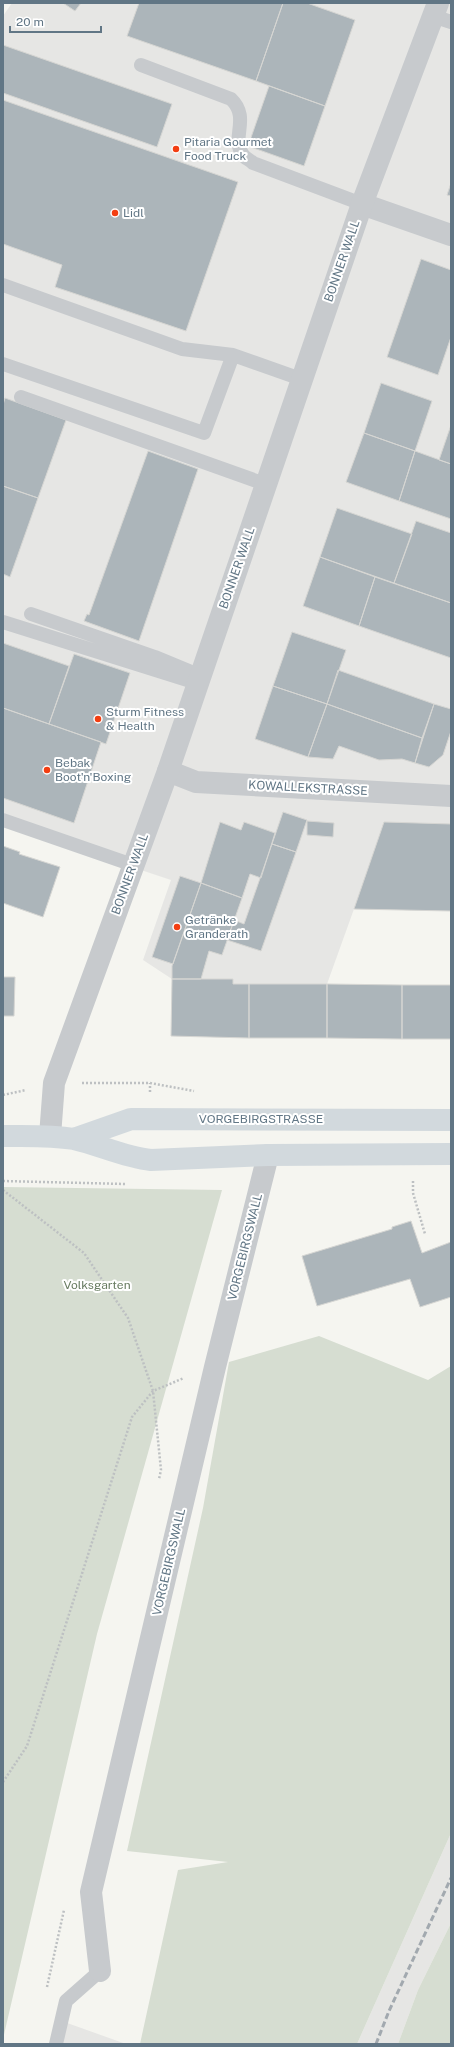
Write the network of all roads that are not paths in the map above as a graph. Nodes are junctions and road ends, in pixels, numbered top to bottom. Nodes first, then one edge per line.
1 (440, 14) edge
2 (141, 65) dead end
3 (362, 204) junction
4 (451, 235) edge
5 (3, 285) edge
6 (233, 355) junction
7 (3, 364) edge
8 (301, 379) junction
9 (21, 398) dead end
10 (265, 484) junction
11 (31, 614) dead end
12 (3, 622) edge
13 (198, 680) junction
14 (168, 771) junction
15 (451, 796) edge
16 (3, 820) edge
17 (133, 865) junction
18 (451, 1120) edge
19 (3, 1136) edge
20 (50, 1136) junction
21 (74, 1140) junction
22 (451, 1154) edge
23 (268, 1155) junction
24 (100, 1971) joint
25 (56, 2044) edge

1 - 3 street, BONNER WALL
2 - 3 lane
3 - 4 street
3 - 8 street, BONNER WALL
5 - 6 lane
6 - 7 lane
6 - 8 lane
8 - 10 street, BONNER WALL
9 - 10 lane
10 - 13 street, BONNER WALL
11 - 13 lane
12 - 13 lane
13 - 14 street, BONNER WALL
14 - 15 street, KOWALLEKSTRASSE
14 - 17 street, BONNER WALL
16 - 17 lane
17 - 20 street, BONNER WALL
18 - 21 main road, VORGEBIRGSTRASSE
19 - 20 main road, VORGEBIRGSTRASSE
20 - 21 main road, VORGEBIRGSTRASSE
21 - 23 main road, VORGEBIRGSTRASSE
22 - 23 main road, VORGEBIRGSTRASSE
23 - 24 street, VORGEBIRGSWALL
24 - 25 lane

